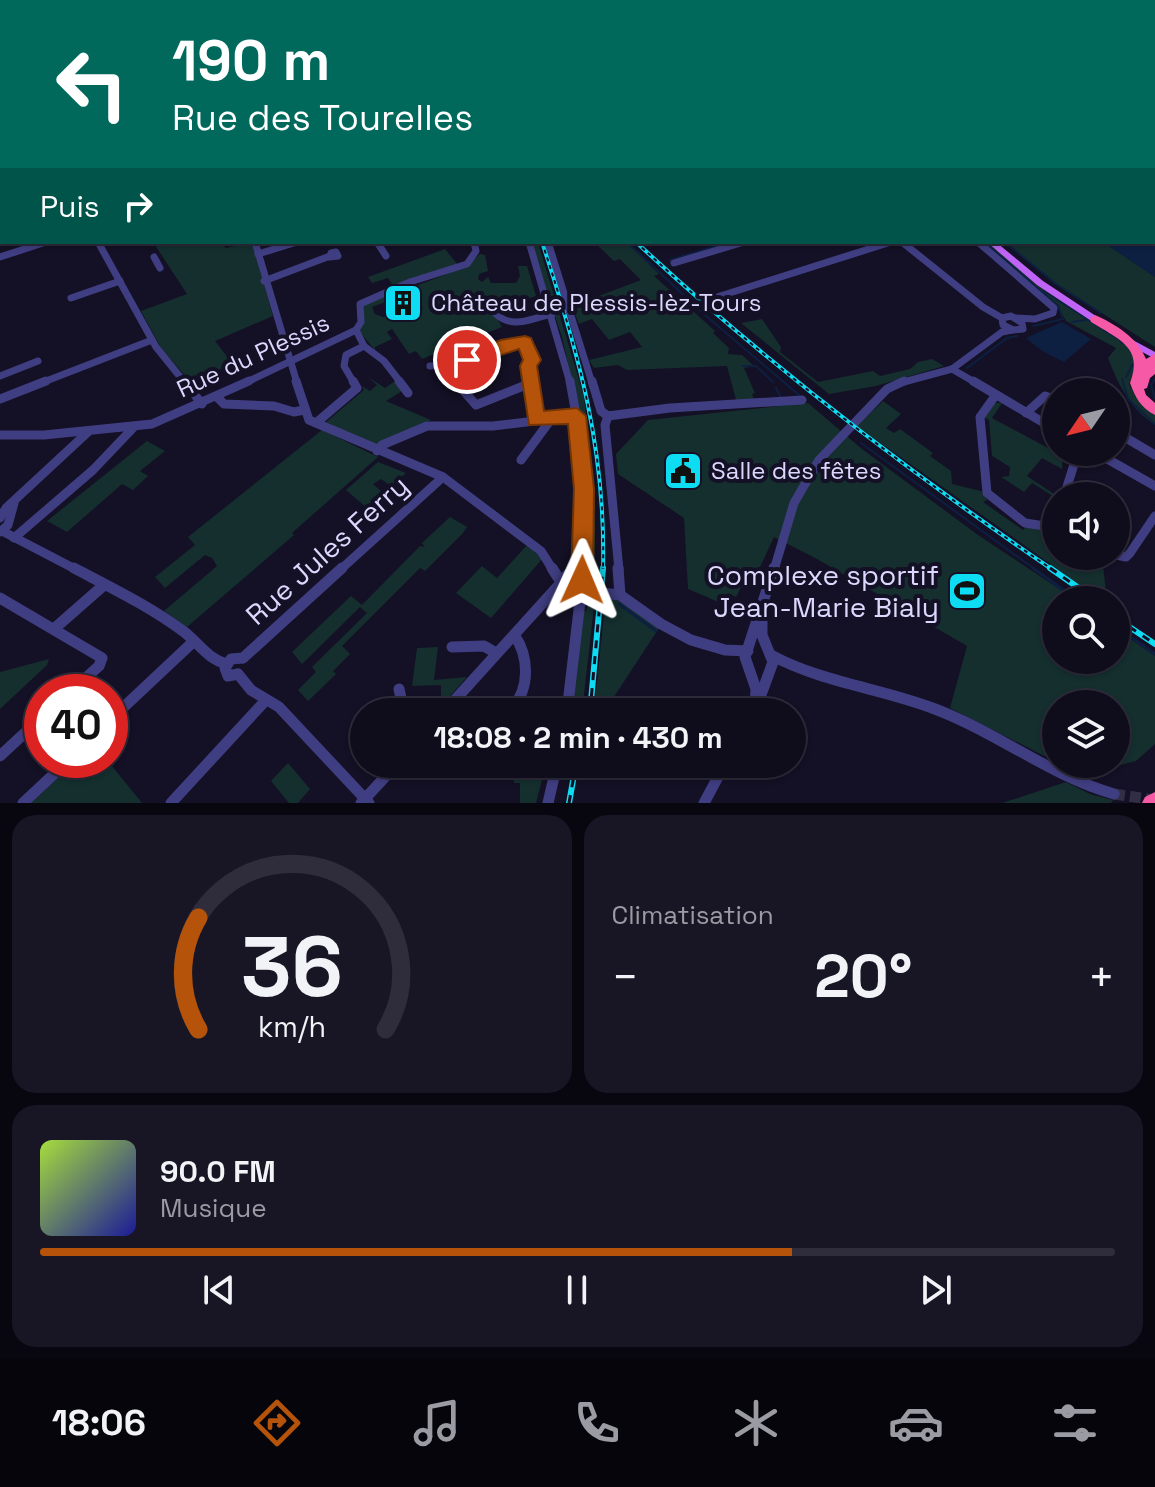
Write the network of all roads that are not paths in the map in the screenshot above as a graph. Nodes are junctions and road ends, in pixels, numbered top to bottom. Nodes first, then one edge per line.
1 (40, 244) edge
2 (99, 244) edge
3 (256, 244) edge
4 (290, 244) edge
5 (378, 244) edge
6 (474, 244) edge
7 (528, 244) edge
8 (549, 244) edge
9 (737, 244) edge
10 (885, 244) edge
11 (904, 244) edge
12 (980, 244) edge
13 (993, 244) edge
14 (1002, 244) edge
15 (258, 254) junction
16 (330, 256) dead end
17 (386, 256) dead end
18 (0, 257) edge
19 (154, 257) dead end
20 (674, 263) dead end
21 (160, 268) dead end
22 (120, 281) junction
23 (264, 281) junction
24 (71, 298) dead end
25 (714, 298) dead end
26 (496, 314) dead end
27 (552, 314) junction
28 (1015, 318) junction
29 (1033, 319) junction
30 (1095, 319) junction
31 (1002, 325) junction
32 (1024, 327) junction
33 (519, 328) dead end
34 (356, 330) junction
35 (152, 340) junction
36 (525, 342) junction
37 (364, 346) junction
38 (290, 360) junction
39 (1153, 360) edge
40 (38, 361) dead end
41 (464, 364) junction
42 (430, 366) dead end
43 (952, 369) junction
44 (0, 376) edge
45 (533, 382) junction
46 (408, 393) dead end
47 (995, 396) junction
48 (217, 397) junction
49 (0, 399) edge
50 (1042, 399) edge
51 (802, 400) dead end
52 (202, 404) junction
53 (1155, 404) edge
54 (304, 410) junction
55 (1155, 410) edge
56 (1026, 413) junction
57 (577, 416) junction
58 (608, 416) junction
59 (552, 418) junction
60 (536, 419) junction
61 (1042, 422) edge
62 (316, 423) junction
63 (133, 428) junction
64 (88, 432) junction
65 (0, 435) edge
66 (1130, 440) edge
67 (377, 451) junction
68 (1155, 455) edge
69 (521, 460) dead end
70 (1120, 466) edge
71 (443, 477) junction
72 (1155, 486) edge
73 (1155, 516) edge
74 (3, 519) edge
75 (1042, 526) edge
76 (1, 532) edge
77 (14, 538) junction
78 (582, 554) junction
79 (1130, 555) edge
80 (564, 579) junction
81 (104, 585) junction
82 (582, 588) junction
83 (620, 595) junction
84 (567, 596) junction
85 (0, 598) edge
86 (546, 602) junction
87 (763, 607) junction
88 (579, 615) junction
89 (55, 628) junction
90 (515, 636) junction
91 (193, 642) junction
92 (452, 647) dead end
93 (718, 648) junction
94 (748, 650) junction
95 (769, 652) junction
96 (496, 653) junction
97 (243, 658) junction
98 (227, 664) junction
99 (793, 668) junction
100 (751, 669) junction
101 (769, 671) junction
102 (90, 674) edge
103 (238, 674) junction
104 (399, 689) dead end
105 (401, 698) edge
106 (456, 698) edge
107 (522, 698) edge
108 (569, 698) edge
109 (755, 698) edge
110 (759, 698) edge
111 (266, 700) junction
112 (128, 703) edge
113 (24, 734) edge
114 (0, 756) edge
115 (50, 778) edge
116 (383, 778) edge
117 (554, 778) edge
118 (717, 778) edge
119 (1114, 794) tunnel mouth
120 (365, 797) edge
121 (23, 803) edge
122 (171, 803) edge
123 (548, 803) edge
124 (704, 803) edge

1 - 18 street
2 - 22 street
3 - 15 street
4 - 15 street
5 - 17 street
6 - 34 street, Rue du Plessis
7 - 27 street
8 - 58 street
9 - 20 street
10 - 25 street
11 - 31 street
12 - 29 street
13 - 30 main road
14 - 39 main road
15 - 23 street
16 - 23 street
19 - 21 street
22 - 24 street
22 - 35 street
23 - 38 street
26 - 27 street
27 - 57 street
28 - 29 street
28 - 31 street
28 - 32 street
29 - 32 street
30 - 39 main road
30 - 39 highway
31 - 32 street
31 - 43 street
33 - 36 street
34 - 37 street
34 - 38 street, Rue du Plessis
35 - 49 street
35 - 52 street
36 - 41 street
36 - 45 street
37 - 46 street
37 - 62 street
38 - 48 street, Rue du Plessis
38 - 54 street
39 - 53 highway
39 - 55 highway
40 - 44 street
41 - 42 street
41 - 45 street
43 - 47 street
43 - 87 street
45 - 60 street
47 - 56 street
47 - 75 street
48 - 52 street, Rue du Plessis
48 - 54 street
50 - 56 street
51 - 58 street
52 - 63 street, Rue du Plessis
54 - 62 street
56 - 61 street
57 - 59 street
57 - 78 street
58 - 83 street
59 - 60 street
59 - 69 street
60 - 67 street
62 - 67 street
63 - 64 street, Rue du Plessis
63 - 77 street
64 - 65 street, Rue du Plessis
64 - 74 street
66 - 68 street
67 - 71 street
70 - 72 street
71 - 80 street
71 - 97 street, Rue Jules Ferry
73 - 79 street
74 - 76 street
76 - 77 street
77 - 81 street
78 - 80 street
78 - 82 street
80 - 82 street
80 - 84 street
80 - 86 street
81 - 89 street
81 - 91 street
82 - 83 street
82 - 84 street
82 - 88 street
83 - 93 street
84 - 86 street
84 - 88 street
85 - 89 street
86 - 90 street
87 - 94 street
87 - 95 street
88 - 108 street
89 - 102 street
90 - 96 street
90 - 107 street
91 - 98 street
91 - 112 street
92 - 96 street
93 - 94 street
93 - 100 street
94 - 95 street
94 - 100 street
95 - 99 street
95 - 101 street
96 - 106 street
97 - 98 street
97 - 103 street
98 - 103 street
99 - 101 street
99 - 119 street
100 - 101 street
100 - 109 street
101 - 110 street
103 - 111 street
104 - 105 street
111 - 120 street
111 - 122 street
113 - 114 street
115 - 121 street
116 - 120 street
117 - 123 street
118 - 124 street

